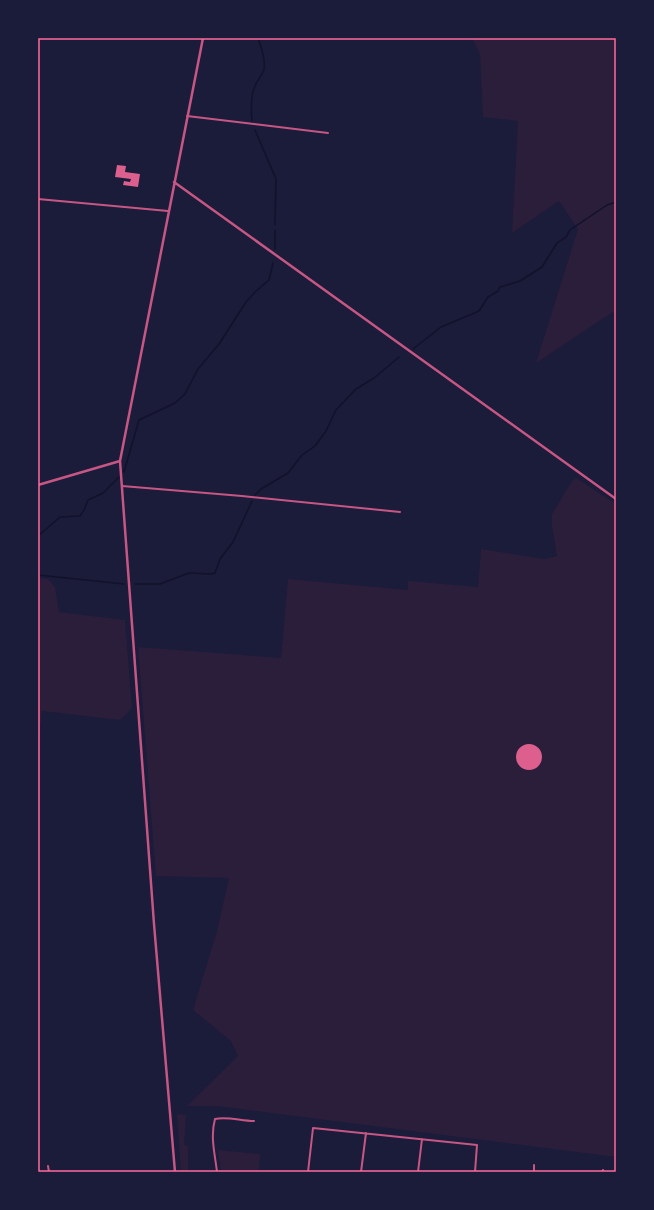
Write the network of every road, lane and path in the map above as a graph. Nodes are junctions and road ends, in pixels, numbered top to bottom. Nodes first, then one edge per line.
1 (203, 38) edge
2 (187, 116) junction
3 (328, 133) dead end
4 (174, 182) junction
5 (38, 199) edge
6 (168, 210) junction
7 (120, 461) junction
8 (38, 485) edge
9 (122, 486) junction
10 (616, 499) edge
11 (400, 512) dead end
12 (254, 1121) dead end
13 (366, 1134) junction
14 (422, 1140) junction
15 (534, 1165) dead end
16 (48, 1166) dead end
17 (49, 1172) edge
18 (175, 1172) edge
19 (217, 1172) edge
20 (308, 1172) edge
21 (361, 1172) edge
22 (418, 1172) edge
23 (475, 1172) edge
24 (534, 1172) edge

1 - 2 street
2 - 3 street
2 - 4 street
4 - 6 street
4 - 10 street
5 - 6 street
6 - 7 street
7 - 8 street
7 - 9 street
9 - 11 street
9 - 18 street
12 - 19 street
13 - 14 street
13 - 20 street
13 - 21 street
14 - 22 street
14 - 23 street
15 - 24 street
16 - 17 street

